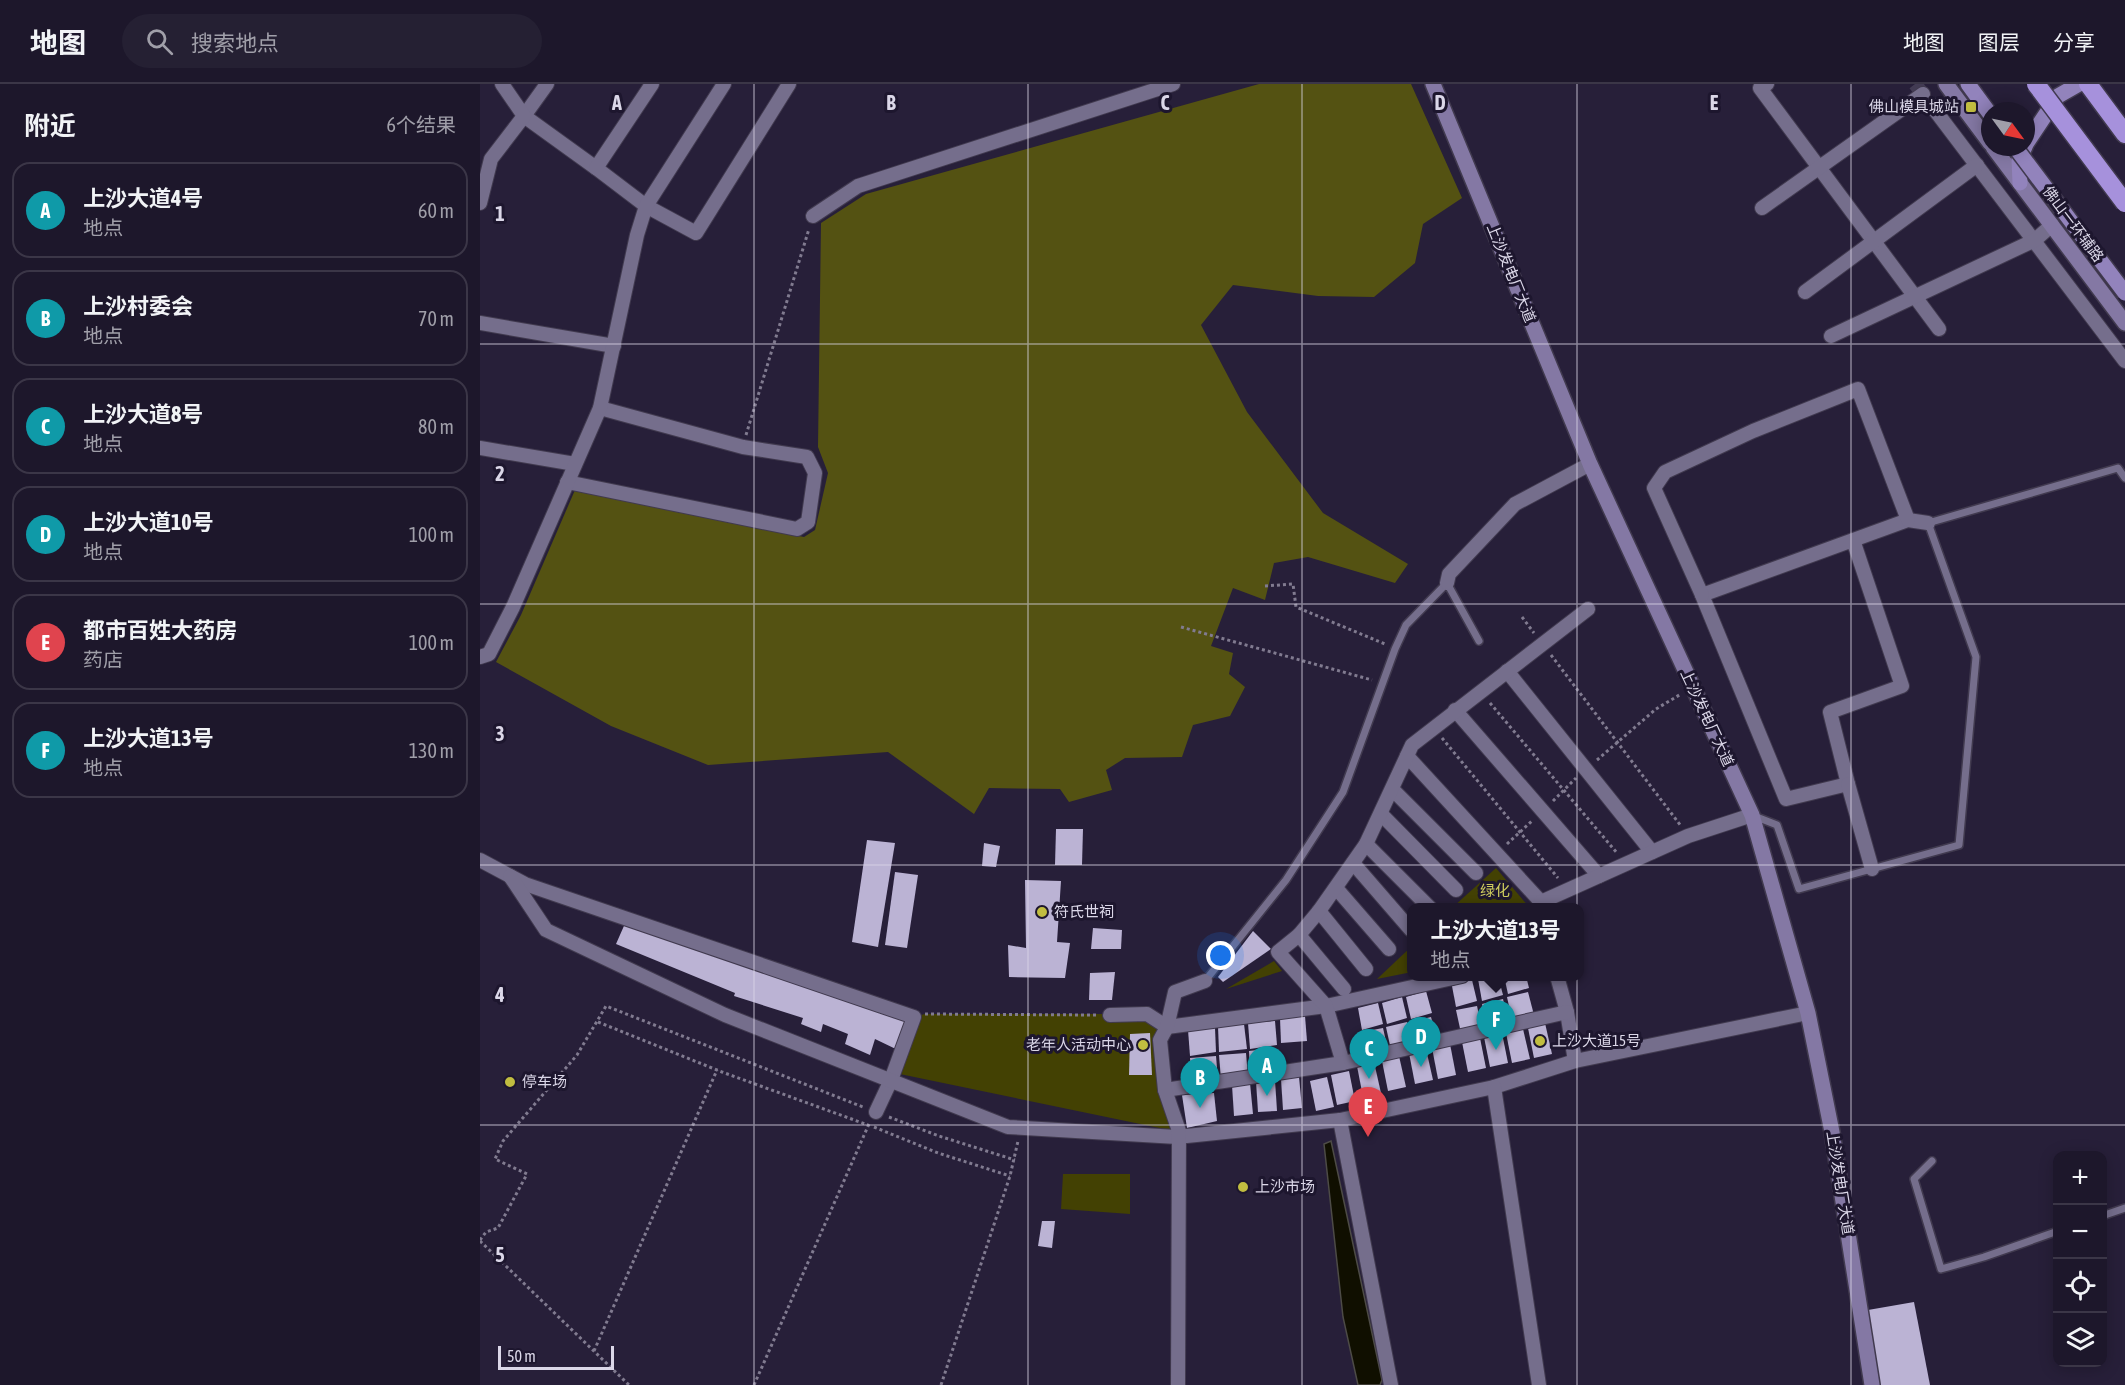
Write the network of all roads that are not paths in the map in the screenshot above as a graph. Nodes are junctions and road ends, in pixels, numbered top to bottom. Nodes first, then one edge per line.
1 (502, 84) edge
2 (547, 84) edge
3 (652, 84) edge
4 (724, 84) edge
5 (789, 84) edge
6 (1173, 84) edge
7 (1433, 84) edge
8 (1767, 84) edge
9 (1946, 84) edge
10 (1968, 84) edge
11 (2036, 84) edge
12 (2079, 84) edge
13 (2088, 84) edge
14 (1981, 102) edge
15 (524, 116) junction
16 (1981, 131) edge
17 (2035, 131) edge
18 (2125, 134) edge
19 (2000, 156) edge
20 (2020, 156) edge
21 (2022, 156) edge
22 (1977, 165) junction
23 (1820, 167) junction
24 (596, 168) junction
25 (2020, 183) junction
26 (2125, 202) edge
27 (480, 203) edge
28 (646, 206) junction
29 (1762, 208) dead end
30 (813, 216) road end
31 (2052, 225) junction
32 (1875, 240) junction
33 (2035, 240) junction
34 (1805, 292) dead end
35 (2125, 293) edge
36 (1915, 296) junction
37 (480, 323) edge
38 (2125, 323) edge
39 (1939, 329) dead end
40 (1832, 336) dead end
41 (614, 346) junction
42 (2125, 361) edge
43 (600, 408) junction
44 (480, 448) edge
45 (575, 464) junction
46 (1590, 464) junction
47 (2125, 478) edge
48 (567, 482) junction
49 (1908, 520) junction
50 (1928, 523) junction
51 (1853, 540) junction
52 (1447, 583) junction
53 (1702, 595) junction
54 (1588, 609) dead end
55 (1479, 641) dead end
56 (480, 657) edge
57 (1508, 671) junction
58 (1455, 710) junction
59 (1407, 756) junction
60 (1848, 784) junction
61 (1393, 790) junction
62 (1382, 814) junction
63 (1752, 815) junction
64 (1366, 844) junction
65 (1653, 852) junction
66 (480, 860) edge
67 (1353, 863) junction
68 (1872, 869) junction
69 (1476, 873) dead end
70 (510, 876) junction
71 (1599, 876) junction
72 (1336, 888) junction
73 (1456, 890) dead end
74 (1425, 903) edge
75 (1539, 903) edge
76 (1545, 903) edge
77 (1319, 911) junction
78 (1407, 925) edge
79 (1299, 934) junction
80 (1389, 949) dead end
81 (1366, 969) dead end
82 (1205, 981) joint
83 (1439, 981) edge
84 (1558, 981) edge
85 (1344, 989) dead end
86 (1326, 1006) junction
87 (1567, 1012) junction
88 (1808, 1013) junction
89 (1110, 1015) road end
90 (1167, 1027) junction
91 (1575, 1061) junction
92 (1343, 1063) junction
93 (891, 1080) junction
94 (1494, 1087) junction
95 (1165, 1090) junction
96 (876, 1112) road end
97 (1340, 1120) junction
98 (1177, 1137) junction
99 (1932, 1161) dead end
100 (2125, 1208) edge
101 (2107, 1215) edge
102 (2053, 1234) edge
103 (1178, 1385) edge
104 (1391, 1385) edge
105 (1539, 1385) edge
106 (1872, 1385) edge

1 - 15 street
2 - 15 street
3 - 24 street
4 - 28 street
5 - 28 street
6 - 30 street
7 - 46 main road, 上沙发电厂大道
8 - 23 street
9 - 16 main road
10 - 14 main road
11 - 26 highway, bridge
12 - 17 main road
13 - 18 highway
15 - 24 street
15 - 27 street
19 - 25 main road, 佛山一环辅路
20 - 25 main road
21 - 35 main road, 佛山一环辅路, bridge
22 - 23 street
22 - 32 street
22 - 33 street
23 - 29 street
23 - 32 street
24 - 28 street
25 - 31 main road, 佛山一环辅路
28 - 41 street
31 - 33 street
31 - 38 main road, 佛山一环辅路
32 - 34 street
32 - 36 street
33 - 36 street
33 - 42 street
36 - 39 street
36 - 40 street
37 - 41 street
41 - 43 street
43 - 45 street
43 - 48 street
44 - 45 street
45 - 48 street
46 - 52 street
46 - 63 main road, 上沙发电厂大道
47 - 50 lane
48 - 56 street
49 - 50 street
49 - 51 street
49 - 53 street
50 - 68 lane
51 - 53 street
51 - 60 street
52 - 55 lane
52 - 82 lane
53 - 60 street
54 - 57 street
57 - 58 street
57 - 65 street
58 - 59 street
58 - 71 street
59 - 61 street
59 - 75 street
60 - 68 street
61 - 62 street
61 - 69 street
62 - 64 street
62 - 73 street
63 - 65 street
63 - 68 lane
63 - 88 main road, 上沙发电厂大道
64 - 67 street
64 - 74 street
65 - 71 street
66 - 70 street
67 - 72 street
67 - 78 street
70 - 93 street
70 - 93 street
71 - 76 street
72 - 77 street
72 - 80 street
77 - 79 street
77 - 81 street
79 - 85 street
79 - 86 street
82 - 90 street
83 - 86 street
84 - 87 street
86 - 90 street
86 - 92 street
87 - 91 street
87 - 92 street
88 - 91 street
88 - 106 main road, 上沙发电厂大道
89 - 90 street
90 - 95 street
91 - 94 street
92 - 95 street
93 - 96 street
93 - 98 street
94 - 97 street
94 - 105 street
95 - 98 street
97 - 98 street
97 - 104 street
98 - 103 street
99 - 102 lane
100 - 101 lane

